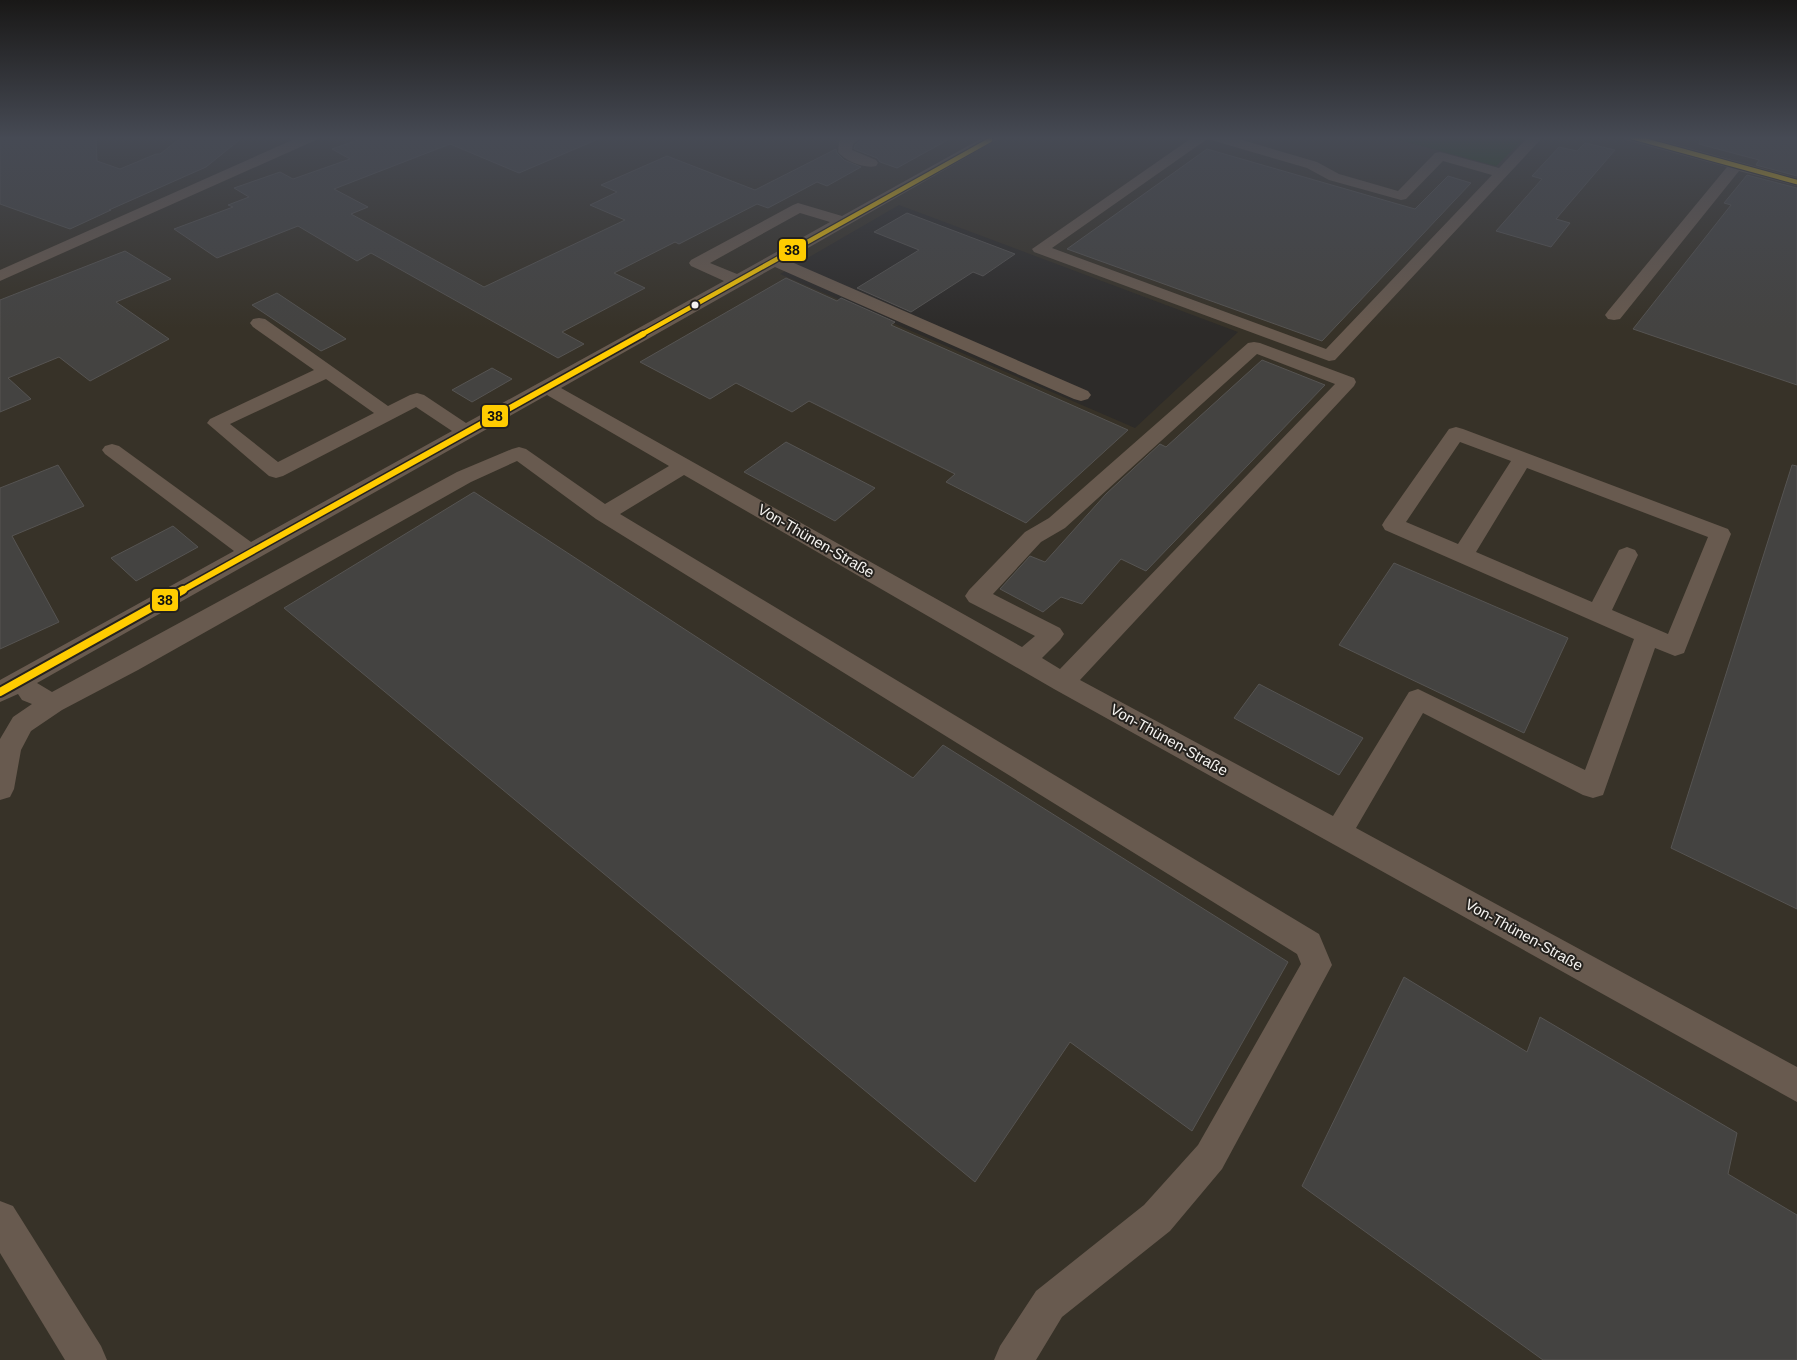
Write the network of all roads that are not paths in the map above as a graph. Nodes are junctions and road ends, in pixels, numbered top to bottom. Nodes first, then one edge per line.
1 (169, 200) edge
2 (880, 200) edge
3 (1111, 200) edge
4 (1476, 200) edge
5 (1707, 200) edge
6 (842, 222) junction
7 (773, 260) junction
8 (0, 276) edge
9 (737, 280) junction
10 (1614, 315) dead end
11 (259, 323) dead end
12 (327, 371) junction
13 (546, 387) junction
14 (1081, 395) dead end
15 (387, 414) junction
16 (466, 431) junction
17 (112, 450) dead end
18 (1523, 458) junction
19 (684, 466) junction
20 (604, 514) junction
21 (250, 552) junction
22 (1463, 555) junction
23 (1627, 555) dead end
24 (1598, 614) junction
25 (1648, 636) junction
26 (1024, 660) junction
27 (22, 680) junction
28 (1063, 682) junction
29 (0, 692) edge
30 (53, 703) junction
31 (0, 789) edge
32 (1338, 833) junction
33 (1797, 1085) edge
34 (0, 1219) edge
35 (87, 1360) edge
36 (1014, 1360) edge

1 - 8 street
2 - 6 street
3 - 4 street
5 - 10 street
6 - 7 street
6 - 9 street
7 - 9 street
7 - 14 street
9 - 13 street
11 - 12 street
12 - 15 street
12 - 15 street
13 - 16 street
13 - 19 street, Von-Thünen-Straße
15 - 16 street
16 - 21 street
17 - 21 street
18 - 22 street
18 - 22 street
18 - 25 street
19 - 20 street
19 - 26 street, Von-Thünen-Straße
20 - 30 street
20 - 36 street
21 - 27 street
22 - 24 street
23 - 24 street
24 - 25 street
25 - 32 street
26 - 28 street, Von-Thünen-Straße
26 - 28 street
27 - 29 street
27 - 30 street
28 - 32 street, Von-Thünen-Straße
30 - 31 street
32 - 33 street, Von-Thünen-Straße
34 - 35 street

